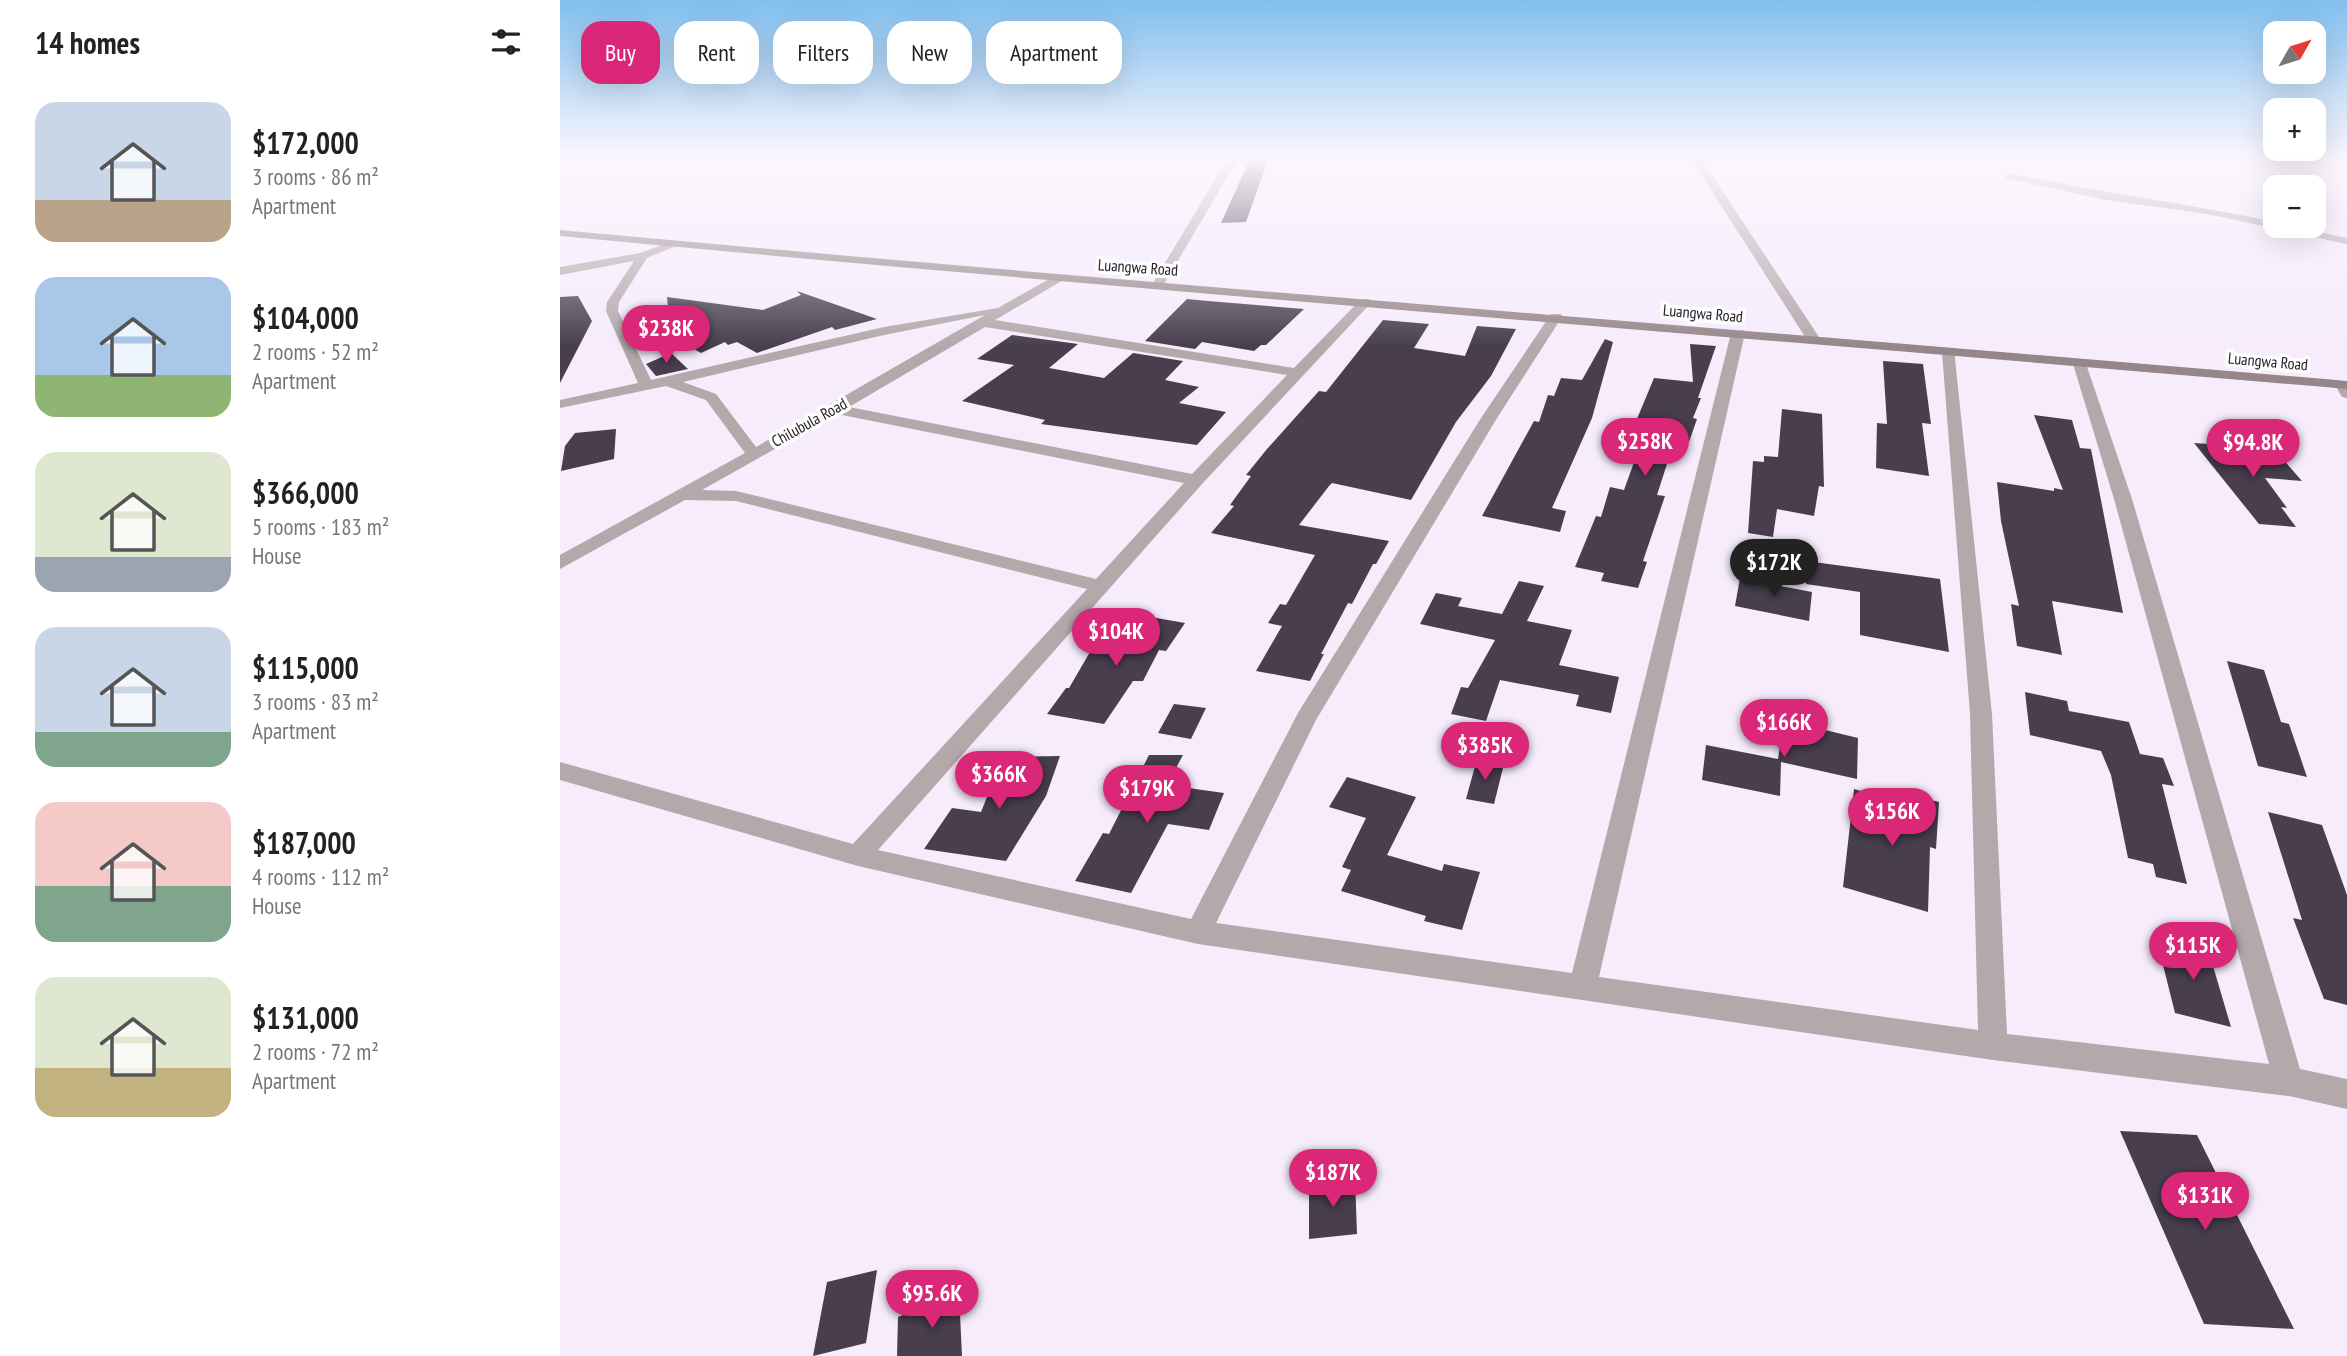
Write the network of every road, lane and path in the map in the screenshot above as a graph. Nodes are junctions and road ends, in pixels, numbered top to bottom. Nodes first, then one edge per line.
1 (1196, 220) edge
2 (1736, 220) edge
3 (2250, 220) edge
4 (560, 233) edge
5 (2347, 241) edge
6 (677, 243) junction
7 (643, 256) junction
8 (560, 271) edge
9 (1056, 279) junction
10 (1157, 286) junction
11 (1365, 302) junction
12 (1005, 308) junction
13 (1556, 317) junction
14 (981, 322) junction
15 (1738, 334) junction
16 (1814, 340) junction
17 (1949, 352) junction
18 (2080, 364) junction
19 (1299, 373) junction
20 (667, 382) junction
21 (647, 387) junction
22 (2345, 388) edge
23 (560, 404) edge
24 (835, 409) junction
25 (753, 453) junction
26 (1196, 480) junction
27 (681, 495) junction
28 (560, 563) edge
29 (1100, 586) junction
30 (560, 771) edge
31 (858, 856) junction
32 (1198, 932) junction
33 (1582, 989) junction
34 (1993, 1046) junction
35 (2289, 1081) junction
36 (2347, 1094) edge

1 - 10 street
2 - 16 street
3 - 5 street
4 - 6 street, Luangwa Road
6 - 7 street
6 - 9 street, Luangwa Road
7 - 8 street
7 - 21 street
9 - 10 street, Luangwa Road
9 - 12 street, Chilubula Road
10 - 11 street, Luangwa Road
11 - 13 street, Luangwa Road
11 - 19 street
12 - 14 street, Chilubula Road
12 - 20 street
13 - 15 street, Luangwa Road
13 - 32 street
14 - 19 street
14 - 24 street, Chilubula Road
15 - 16 street, Luangwa Road
15 - 33 street
16 - 17 street, Luangwa Road
17 - 18 street, Luangwa Road
17 - 34 street
18 - 22 street, Luangwa Road
18 - 35 street
19 - 26 street
20 - 21 street
20 - 25 street
21 - 23 street
24 - 25 street, Chilubula Road
24 - 26 street
25 - 27 street, Chilubula Road
26 - 29 street
27 - 28 street, Chilubula Road
27 - 29 street
29 - 31 street
30 - 31 street
31 - 32 street
32 - 33 street
33 - 34 street
34 - 35 street
35 - 36 street

